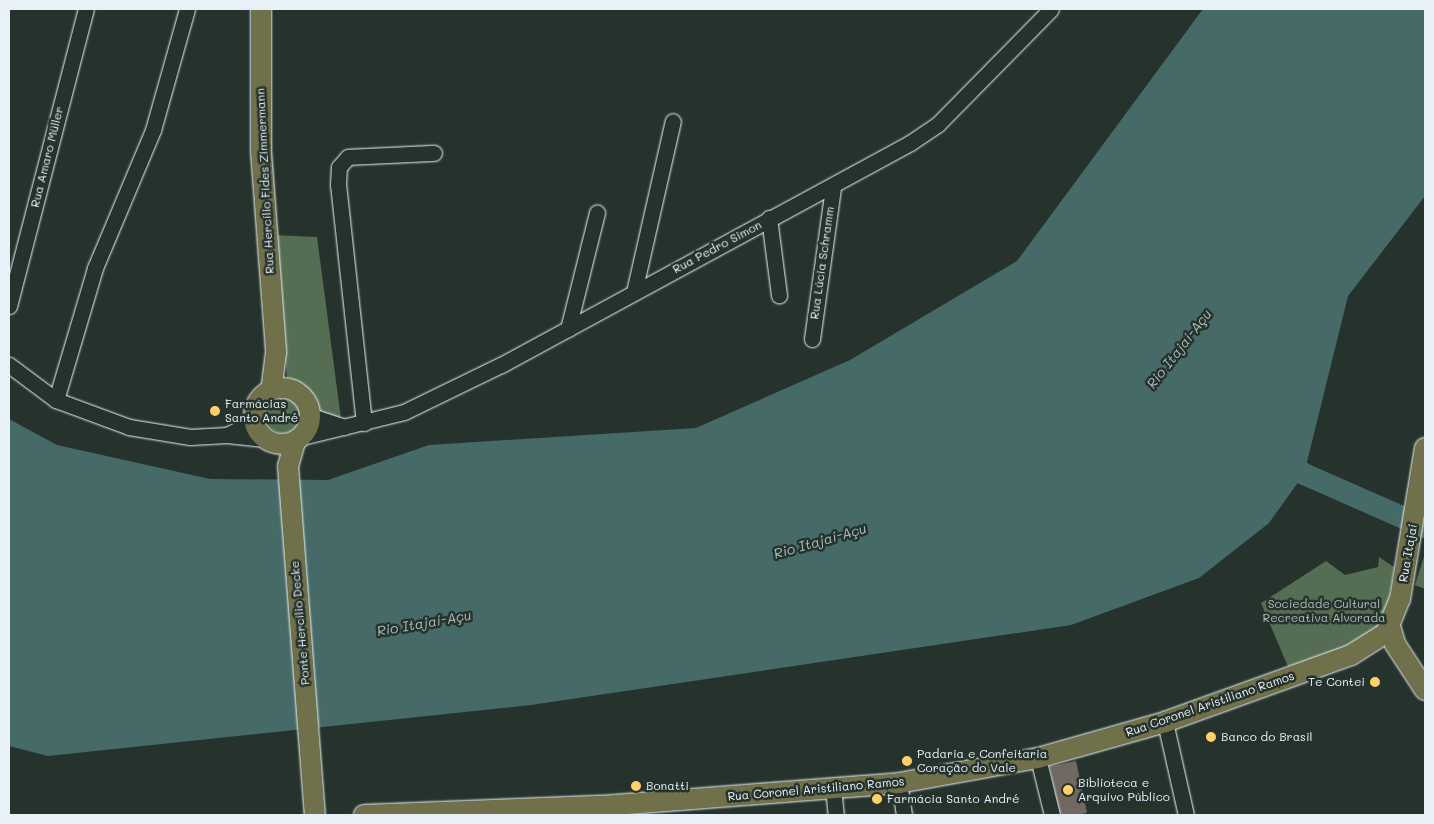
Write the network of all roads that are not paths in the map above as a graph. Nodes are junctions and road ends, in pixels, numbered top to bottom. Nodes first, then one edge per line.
1 (86, 9) edge
2 (188, 9) edge
3 (261, 9) edge
4 (1044, 12) edge
5 (673, 121) dead end
6 (434, 153) dead end
7 (833, 187) junction
8 (597, 213) dead end
9 (769, 218) junction
10 (634, 292) junction
11 (778, 295) dead end
12 (9, 306) edge
13 (568, 329) junction
14 (812, 339) dead end
15 (9, 365) edge
16 (280, 390) junction
17 (56, 400) junction
18 (311, 416) junction
19 (254, 421) junction
20 (364, 423) junction
21 (346, 427) junction
22 (227, 435) junction
23 (298, 439) junction
24 (269, 441) junction
25 (1423, 466) edge
26 (288, 469) junction
27 (1384, 632) junction
28 (1425, 690) edge
29 (1165, 722) junction
30 (1038, 758) junction
31 (899, 783) junction
32 (833, 788) junction
33 (621, 810) edge
34 (534, 811) edge
35 (315, 815) edge
36 (364, 815) edge
37 (836, 815) edge
38 (904, 815) edge
39 (1052, 815) edge
40 (1186, 815) edge

1 - 12 street, Rua Amaro Müller
2 - 17 street
3 - 16 main road, Rua Hercílio Fides Zimmermann
4 - 7 street, Rua Pedro Simon
5 - 10 street
6 - 20 street
7 - 9 street, Rua Pedro Simon
7 - 14 street, Rua Lúcia Schramm
8 - 13 street
9 - 10 street, Rua Pedro Simon
9 - 11 street
10 - 13 street, Rua Pedro Simon
13 - 20 street, Rua Pedro Simon
15 - 17 street
16 - 18 main road
16 - 19 main road
17 - 22 street
18 - 21 street, Rua Pedro Simon
18 - 23 main road
19 - 22 street
19 - 24 main road
20 - 21 street, Rua Pedro Simon
21 - 23 street, Rua Pedro Simon
22 - 24 street
23 - 24 main road
23 - 26 main road
24 - 26 main road
25 - 27 main road, Rua Itajaí
26 - 35 main road, Ponte Hercílio Decke
27 - 28 main road
27 - 29 main road, Rua Coronel Aristiliano Ramos
29 - 30 main road, Rua Coronel Aristiliano Ramos
29 - 40 street
30 - 31 main road, Rua Coronel Aristiliano Ramos
30 - 39 street
31 - 32 main road, Rua Coronel Aristiliano Ramos
31 - 38 street
32 - 33 main road, Rua Coronel Aristiliano Ramos
32 - 37 street
33 - 34 main road, Rua Coronel Aristiliano Ramos
34 - 36 main road, Rua Coronel Aristiliano Ramos

